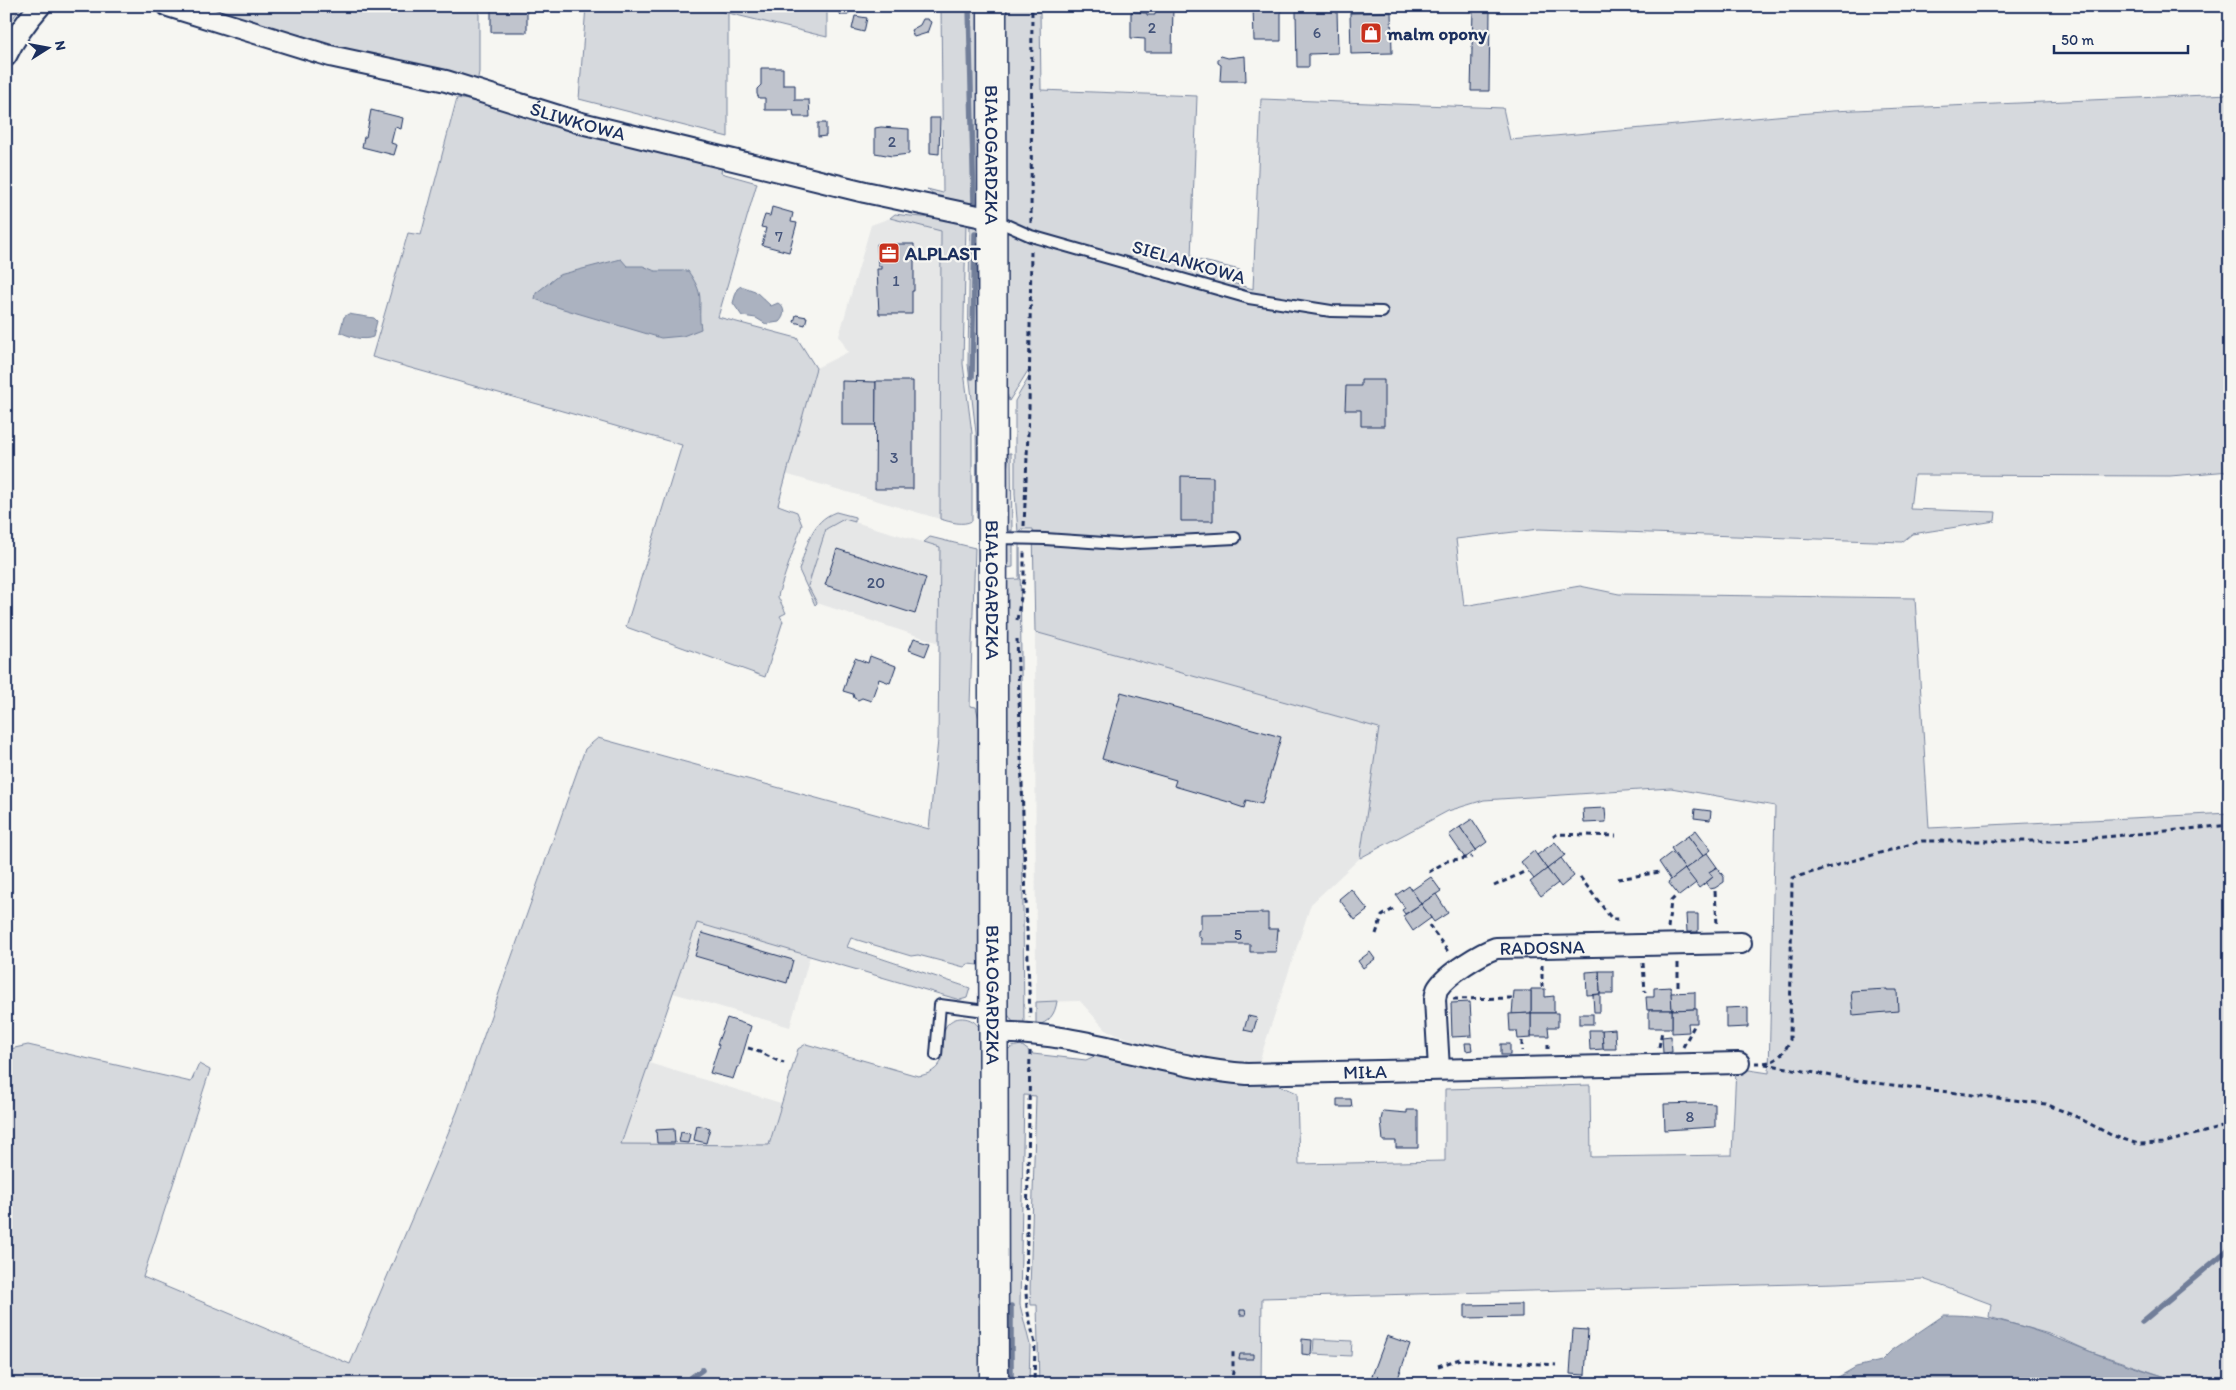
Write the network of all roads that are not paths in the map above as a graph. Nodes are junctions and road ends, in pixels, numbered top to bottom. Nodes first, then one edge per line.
1 (40, 6) edge
2 (168, 6) edge
3 (992, 6) edge
4 (6, 56) edge
5 (992, 219) junction
6 (1382, 312) dead end
7 (992, 538) junction
8 (1235, 538) dead end
9 (1741, 943) dead end
10 (994, 1022) junction
11 (936, 1056) dead end
12 (1739, 1063) road end
13 (1439, 1068) junction
14 (994, 1384) edge

1 - 4 street
2 - 5 street, ŚLIWKOWA
3 - 5 main road, BIAŁOGARDZKA
5 - 6 lane, SIELANKOWA
5 - 7 main road, BIAŁOGARDZKA
7 - 8 lane
7 - 10 main road, BIAŁOGARDZKA
9 - 13 street, RADOSNA
10 - 11 lane
10 - 13 street, MIŁA
10 - 14 main road, BIAŁOGARDZKA
12 - 13 street, MIŁA

